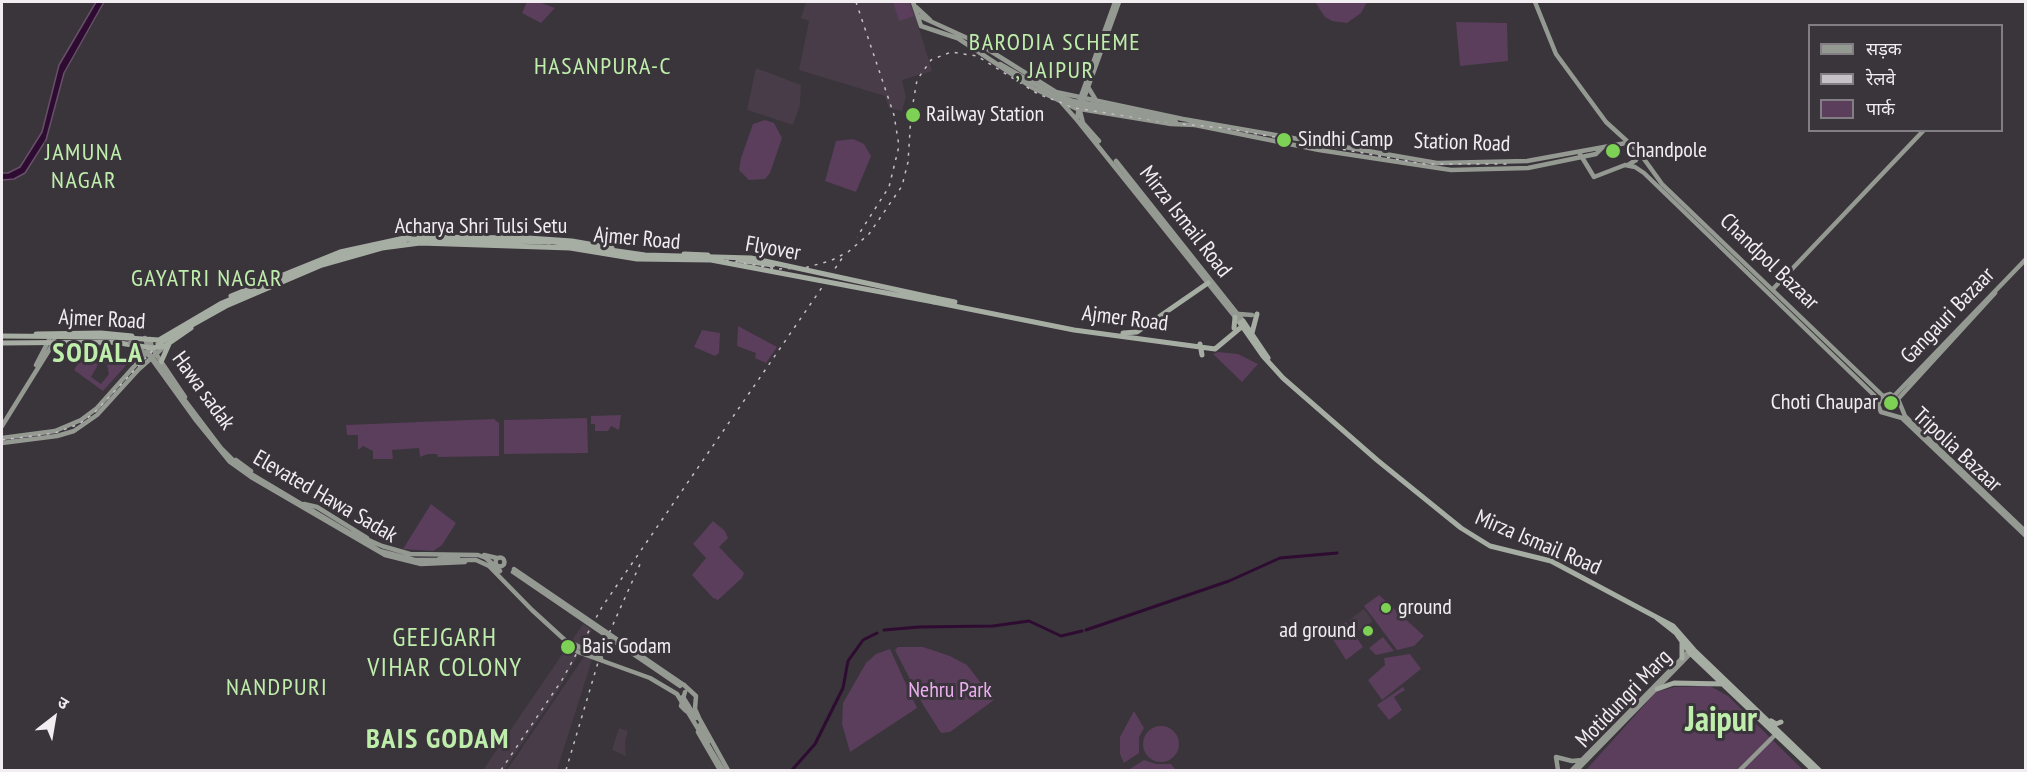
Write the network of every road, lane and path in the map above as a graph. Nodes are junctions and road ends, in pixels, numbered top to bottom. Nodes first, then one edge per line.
1 (914, 2) edge
2 (1117, 2) edge
3 (1536, 2) edge
4 (919, 16) junction
5 (928, 20) junction
6 (959, 37) junction
7 (1088, 87) junction
8 (1082, 99) junction
9 (1098, 102) junction
10 (1062, 103) junction
11 (1079, 109) junction
12 (1077, 120) junction
13 (1183, 121) junction
14 (1922, 132) edge
15 (1616, 133) junction
16 (1626, 143) junction
17 (1613, 146) junction
18 (1638, 151) junction
19 (1579, 154) junction
20 (1628, 165) junction
21 (1144, 198) junction
22 (1177, 241) junction
23 (604, 246) junction
24 (711, 250) dead end
25 (700, 253) junction
26 (602, 255) junction
27 (717, 259) junction
28 (2025, 259) edge
29 (822, 278) junction
30 (1208, 283) junction
31 (1773, 289) junction
32 (1217, 292) junction
33 (937, 300) joint
34 (1235, 314) junction
35 (1254, 314) joint
36 (1242, 323) junction
37 (1144, 327) junction
38 (1233, 331) junction
39 (53, 334) junction
40 (1137, 335) junction
41 (1251, 335) junction
42 (2, 338) edge
43 (148, 338) junction
44 (52, 342) junction
45 (130, 343) junction
46 (168, 345) junction
47 (1201, 345) junction
48 (152, 350) junction
49 (1202, 355) dead end
50 (151, 358) junction
51 (161, 362) junction
52 (1896, 397) junction
53 (1881, 398) junction
54 (1900, 406) junction
55 (1891, 416) junction
56 (2, 420) edge
57 (2, 426) edge
58 (2, 438) edge
59 (2, 443) edge
60 (305, 504) junction
61 (2025, 532) edge
62 (2025, 536) edge
63 (371, 544) dead end
64 (455, 554) junction
65 (455, 563) junction
66 (502, 567) junction
67 (1657, 618) junction
68 (1680, 623) dead end
69 (1683, 638) junction
70 (1691, 651) junction
71 (1683, 659) junction
72 (1698, 660) junction
73 (1726, 682) junction
74 (1657, 688) junction
75 (687, 690) junction
76 (695, 709) junction
77 (686, 712) junction
78 (1765, 716) junction
79 (1781, 722) dead end
80 (1776, 731) junction
81 (1582, 760) junction
82 (724, 771) edge
83 (1558, 771) edge
84 (1572, 771) edge
85 (1577, 771) edge
86 (1740, 771) edge
87 (1813, 771) edge
88 (1819, 771) edge

1 - 4 main road
1 - 5 main road
2 - 7 main road
2 - 8 main road
3 - 15 main road, Chandpol Bazaar
4 - 5 main road, Station Road
4 - 6 main road, Station Road
5 - 6 main road, Station Road
6 - 8 main road, Station Road
6 - 10 main road
6 - 13 main road, bridge
7 - 8 main road
7 - 9 main road
8 - 9 main road, Station Road
8 - 11 main road
9 - 13 main road, Station Road
10 - 11 main road, Station Road
10 - 12 main road, Mirza Ismail Road
11 - 12 main road
11 - 13 main road, Station Road
11 - 21 main road, Mirza Ismail Road
12 - 21 main road, Mirza Ismail Road
13 - 19 main road, Station Road
13 - 19 main road, Station Road
14 - 31 main road
15 - 16 main road, Chandpol Bazaar
15 - 17 main road
16 - 17 main road
16 - 18 main road, Chandpol Bazaar
17 - 19 main road
18 - 20 main road
18 - 31 main road, Chandpol Bazaar
19 - 20 main road
20 - 53 main road, Chandpol Bazaar
21 - 22 main road, Mirza Ismail Road
22 - 30 main road, Mirza Ismail Road
22 - 32 main road, Mirza Ismail Road
23 - 25 highway, Ajmer Road
23 - 26 highway
23 - 43 highway, Ajmer Road
24 - 25 highway
25 - 27 highway, Ajmer Road
26 - 27 highway, Ajmer Road
26 - 46 highway, Ajmer Road
27 - 29 highway, Flyover, bridge
28 - 52 main road, Gangauri Bazaar
29 - 33 highway, Acharya Shri Tulsi Setu, bridge
29 - 42 highway, Acharya Shri Tulsi Setu, bridge
29 - 45 highway, Acharya Shri Tulsi Setu, bridge
30 - 32 main road, Mirza Ismail Road
30 - 37 highway
31 - 53 main road, Chandpol Bazaar
32 - 34 main road, Mirza Ismail Road
33 - 40 highway, Ajmer Road
34 - 35 main road
34 - 36 main road, Mirza Ismail Road
34 - 38 highway
35 - 41 highway
36 - 38 highway
36 - 41 highway, Mirza Ismail Road
37 - 40 highway, Ajmer Road
37 - 47 highway, Ajmer Road
38 - 41 highway
38 - 47 highway
39 - 42 highway, Ajmer Road
39 - 43 highway, Ajmer Road
39 - 44 main road
40 - 47 highway, Ajmer Road
41 - 67 highway, Mirza Ismail Road
42 - 44 highway, Ajmer Road
42 - 45 highway, Acharya Shri Tulsi Setu, bridge
43 - 48 main road, Hawa sadak
44 - 48 highway, Ajmer Road
44 - 56 main road
44 - 57 main road
45 - 66 main road, Elevated Hawa Sadak, bridge
46 - 48 highway, Ajmer Road
46 - 51 highway
47 - 49 highway
48 - 50 main road
48 - 51 main road, Hawa sadak
48 - 58 main road
50 - 59 main road
50 - 65 main road, Hawa sadak
51 - 60 main road, Hawa sadak
52 - 53 main road
52 - 54 main road
53 - 55 main road
54 - 55 main road
54 - 61 main road, Tripolia Bazaar
55 - 62 main road, Tripolia Bazaar
60 - 64 main road, Hawa sadak
60 - 82 main road, Elevated Hawa Sadak, bridge
63 - 66 main road, bridge
64 - 65 main road
64 - 66 main road, Hawa sadak
65 - 66 main road, Hawa sadak
66 - 75 main road, bridge
66 - 82 main road, Elevated Hawa Sadak, bridge
67 - 69 highway, Mirza Ismail Road
67 - 69 highway, Mirza Ismail Road
68 - 69 highway
69 - 70 highway, Mirza Ismail Road
69 - 71 highway
70 - 71 main road, Motidungri Marg
70 - 72 highway, Mirza Ismail Road
70 - 73 highway, Mirza Ismail Road
71 - 72 highway
71 - 74 main road, Motidungri Marg
71 - 81 main road
72 - 73 highway, Mirza Ismail Road
73 - 74 highway
73 - 78 highway, Mirza Ismail Road
73 - 80 highway, Mirza Ismail Road
74 - 85 main road, Motidungri Marg
75 - 76 main road
75 - 77 main road
76 - 77 main road
76 - 82 main road
77 - 82 main road
78 - 79 highway
78 - 80 highway, Mirza Ismail Road
80 - 86 main road
80 - 87 highway, Mirza Ismail Road
80 - 88 highway, Mirza Ismail Road
81 - 83 main road
81 - 84 main road

